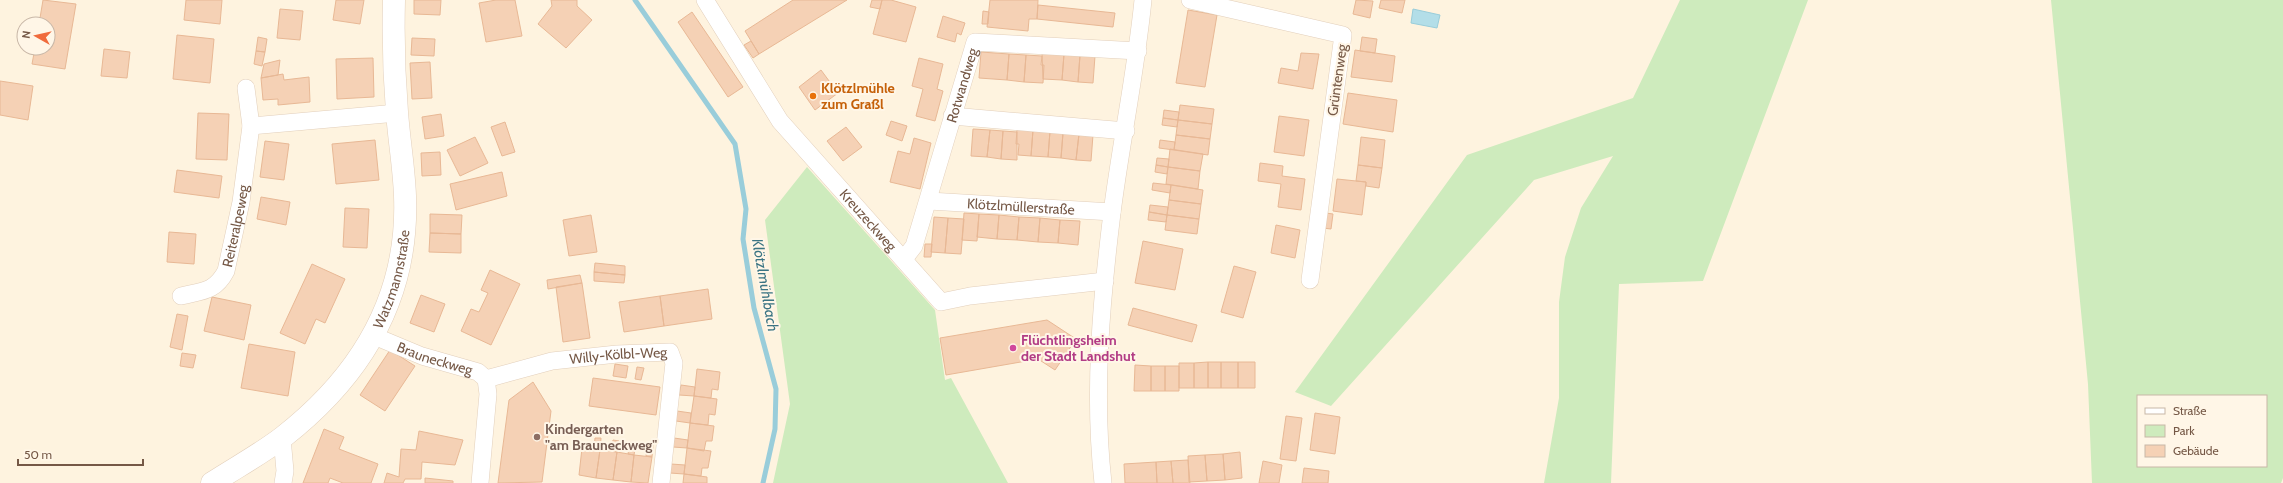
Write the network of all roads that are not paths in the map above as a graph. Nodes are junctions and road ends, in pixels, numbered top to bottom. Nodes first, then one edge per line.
1 (394, 0) edge
2 (705, 0) edge
3 (1143, 0) edge
4 (1190, 0) edge
5 (1138, 51) junction
6 (246, 88) dead end
7 (397, 114) junction
8 (952, 116) junction
9 (251, 126) junction
10 (1126, 131) junction
11 (929, 201) junction
12 (1112, 212) junction
13 (904, 259) junction
14 (1310, 280) dead end
15 (1105, 281) junction
16 (181, 296) dead end
17 (374, 336) junction
18 (486, 379) junction
19 (282, 438) junction
20 (212, 483) edge
21 (283, 483) edge
22 (480, 483) edge
23 (661, 483) edge
24 (1103, 483) edge

1 - 7 street, Watzmannstraße
2 - 13 street, Kreuzeckweg
3 - 5 street
4 - 14 street, Grüntenweg
5 - 8 street, Rotwandweg
5 - 10 street
6 - 9 street, Reiteralpeweg
7 - 9 street
7 - 17 street, Watzmannstraße
8 - 10 street
8 - 11 street, Rotwandweg
9 - 16 street, Reiteralpeweg
10 - 12 street
11 - 12 street, Klötzlmüllerstraße
11 - 13 street, Rotwandweg
12 - 15 street
13 - 15 street, Kreuzeckweg
15 - 24 street
17 - 18 street, Brauneckweg
17 - 19 street, Watzmannstraße
18 - 22 street, Brauneckweg
18 - 23 street, Willy-Kölbl-Weg
19 - 20 street, Watzmannstraße
19 - 21 street

